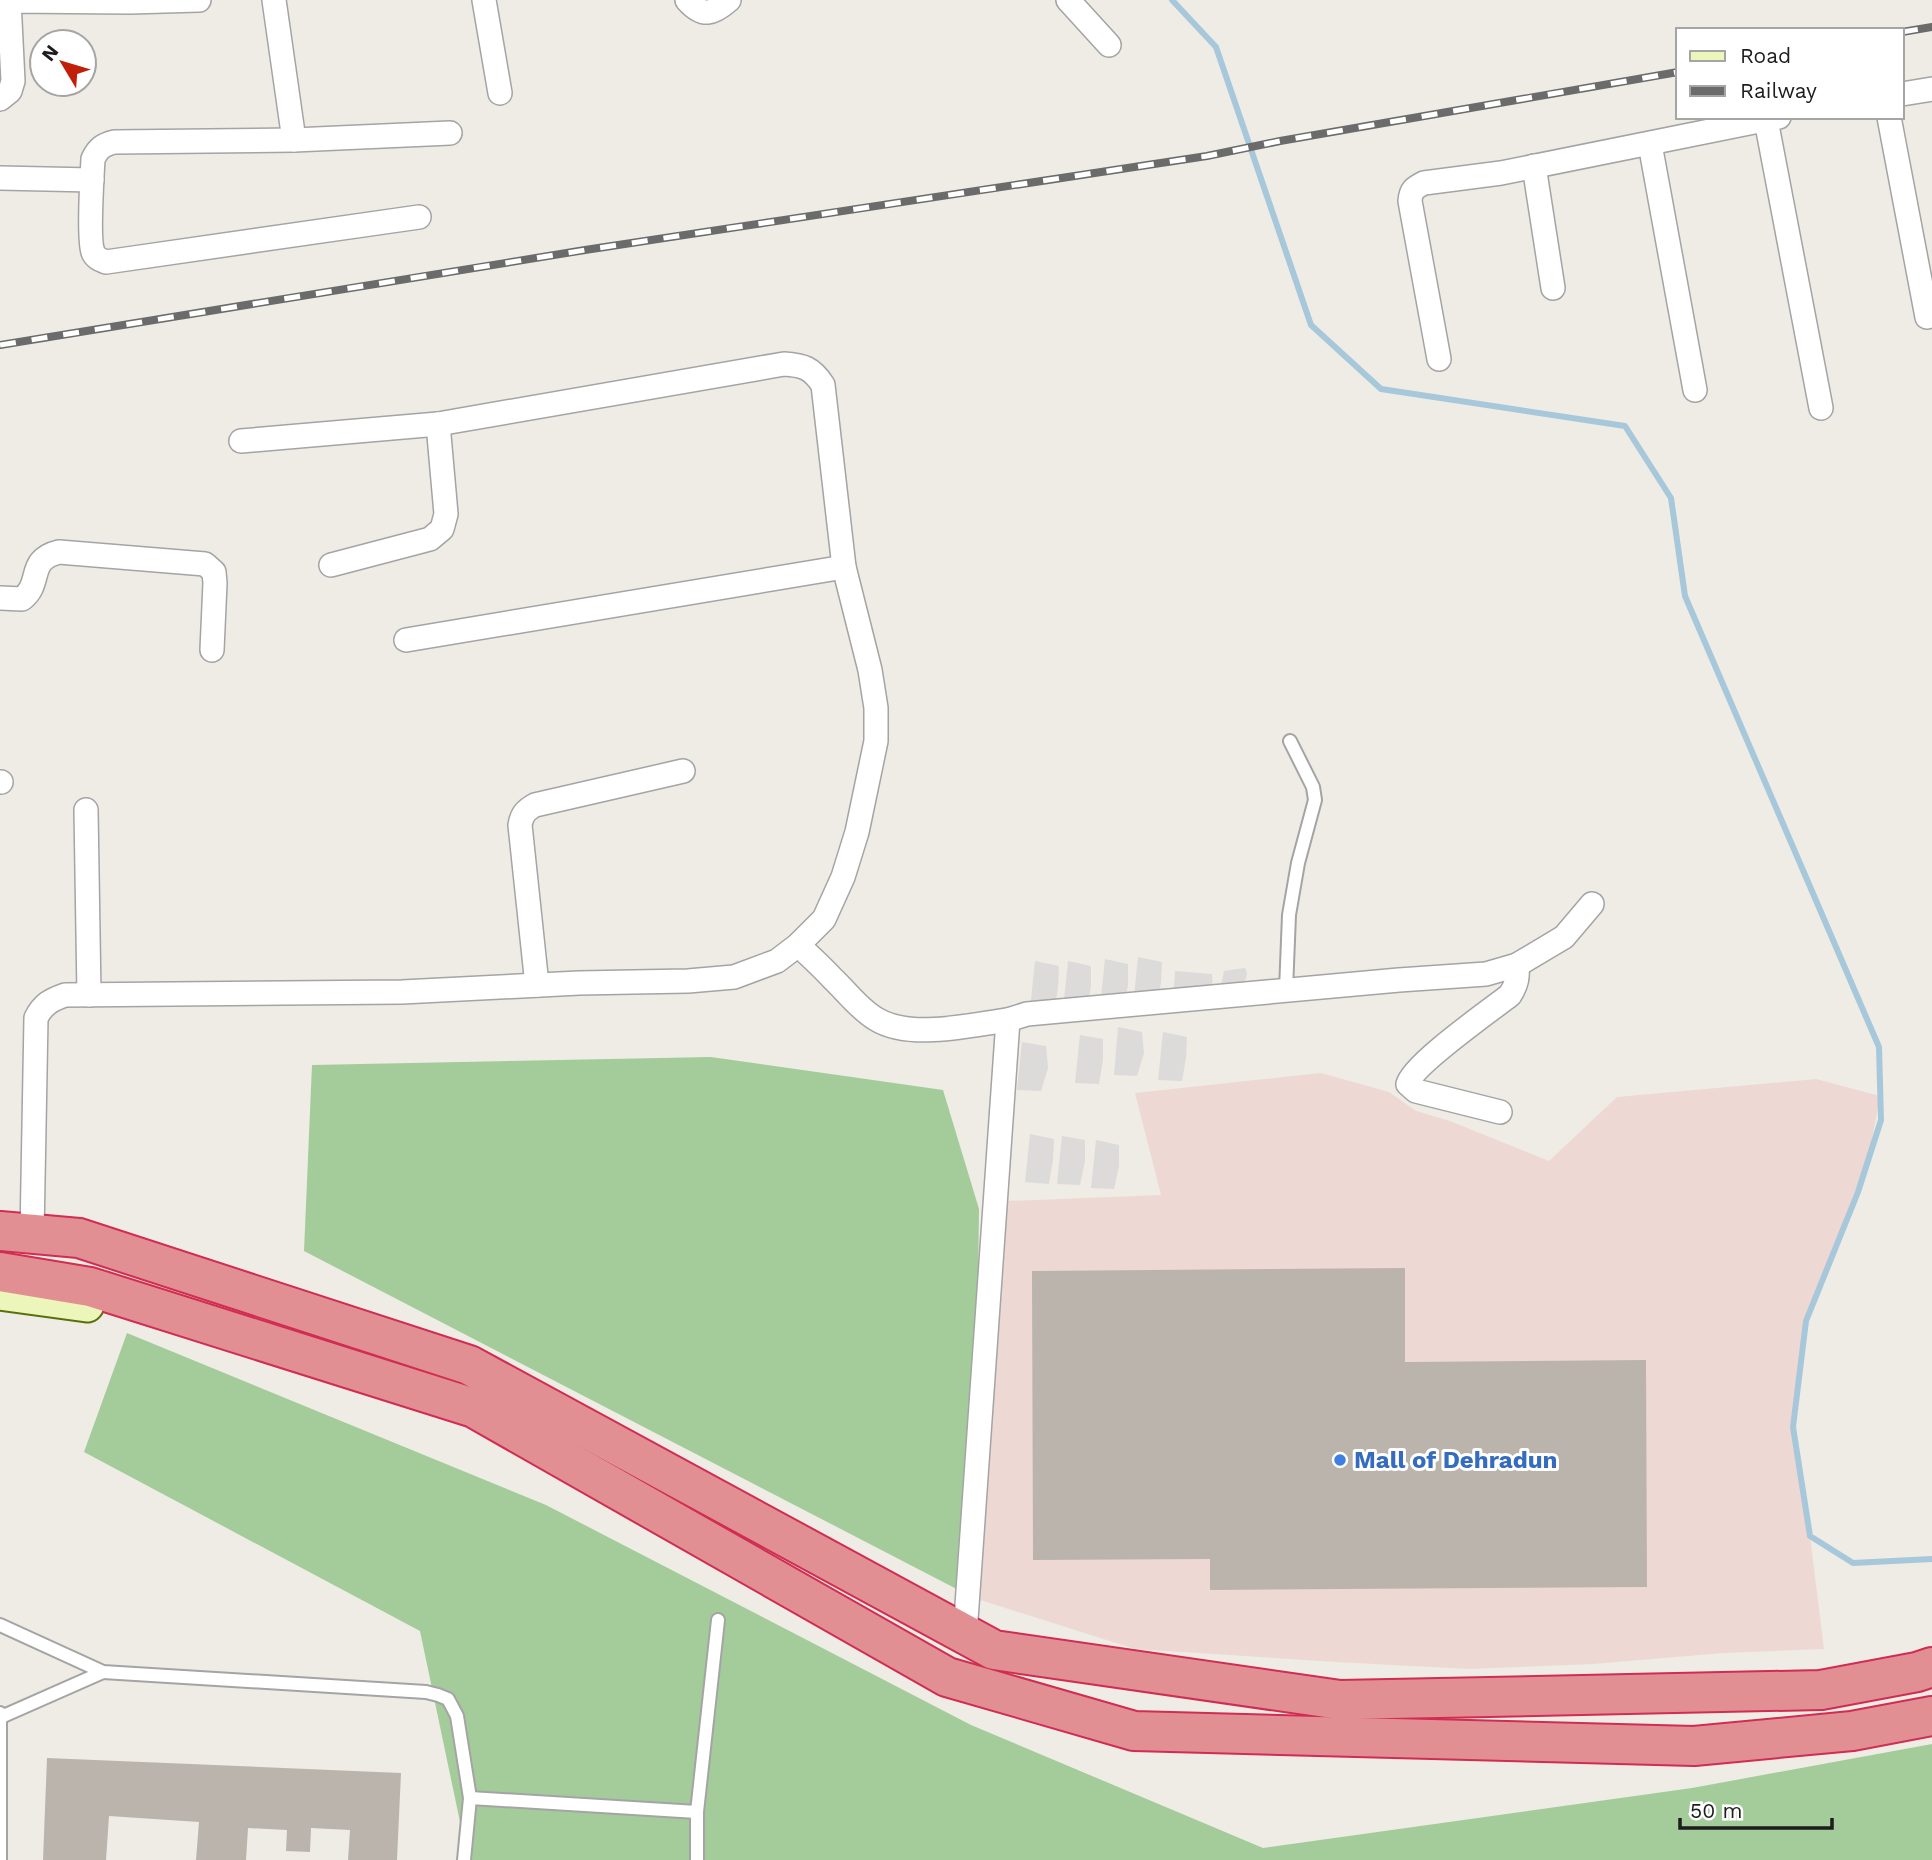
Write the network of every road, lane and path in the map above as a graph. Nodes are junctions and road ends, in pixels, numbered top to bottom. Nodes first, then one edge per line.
1 (199, 0) edge
2 (274, 0) edge
3 (484, 0) edge
4 (687, 0) edge
5 (729, 0) edge
6 (1068, 0) edge
7 (9, 1) edge
8 (130, 1) edge
9 (0, 2) edge
10 (1109, 45) dead end
11 (1932, 89) edge
12 (500, 93) dead end
13 (1904, 94) edge
14 (0, 99) edge
15 (1773, 119) edge
16 (1889, 119) edge
17 (450, 133) dead end
18 (294, 140) junction
19 (1650, 144) junction
20 (1534, 166) junction
21 (0, 178) edge
22 (92, 180) junction
23 (419, 217) dead end
24 (1553, 288) dead end
25 (1927, 317) dead end
26 (1439, 359) dead end
27 (1695, 390) dead end
28 (1821, 408) dead end
29 (438, 424) junction
30 (241, 441) dead end
31 (331, 565) dead end
32 (844, 567) junction
33 (0, 598) edge
34 (406, 640) dead end
35 (212, 650) dead end
36 (1290, 741) dead end
37 (683, 771) dead end
38 (86, 810) dead end
39 (1592, 904) dead end
40 (798, 945) junction
41 (1517, 965) junction
42 (537, 985) junction
43 (1286, 990) junction
44 (89, 995) junction
45 (1008, 1020) junction
46 (1500, 1112) dead end
47 (16, 1233) edge
48 (0, 1272) edge
49 (0, 1293) edge
50 (211, 1325) junction
51 (718, 1620) dead end
52 (0, 1625) edge
53 (965, 1634) junction
54 (1932, 1667) edge
55 (103, 1672) junction
56 (1, 1715) edge
57 (1932, 1716) edge
58 (470, 1798) junction
59 (697, 1811) junction
60 (0, 1860) edge
61 (464, 1860) edge
62 (696, 1860) edge

1 - 8 street
2 - 18 street
3 - 12 street
4 - 5 street
6 - 10 street
7 - 8 street
7 - 9 street
7 - 14 street
11 - 13 street
15 - 19 street
15 - 28 street
16 - 25 street
17 - 18 street
18 - 22 street
19 - 20 street
19 - 27 street
20 - 24 street
20 - 26 street
21 - 22 street
22 - 23 street
29 - 30 street
29 - 31 street
29 - 32 street
32 - 34 street
32 - 40 street
33 - 35 street
36 - 43 lane
37 - 42 street
38 - 44 street
39 - 41 street
40 - 42 street
40 - 45 street
41 - 43 street
41 - 46 street
42 - 44 street
43 - 45 street
44 - 47 street
45 - 53 street
47 - 53 highway
48 - 50 highway
49 - 50 street
50 - 57 highway
51 - 59 lane
52 - 55 lane
53 - 54 highway
55 - 56 lane
55 - 58 lane
56 - 60 lane
58 - 59 lane
58 - 61 lane
59 - 62 lane

